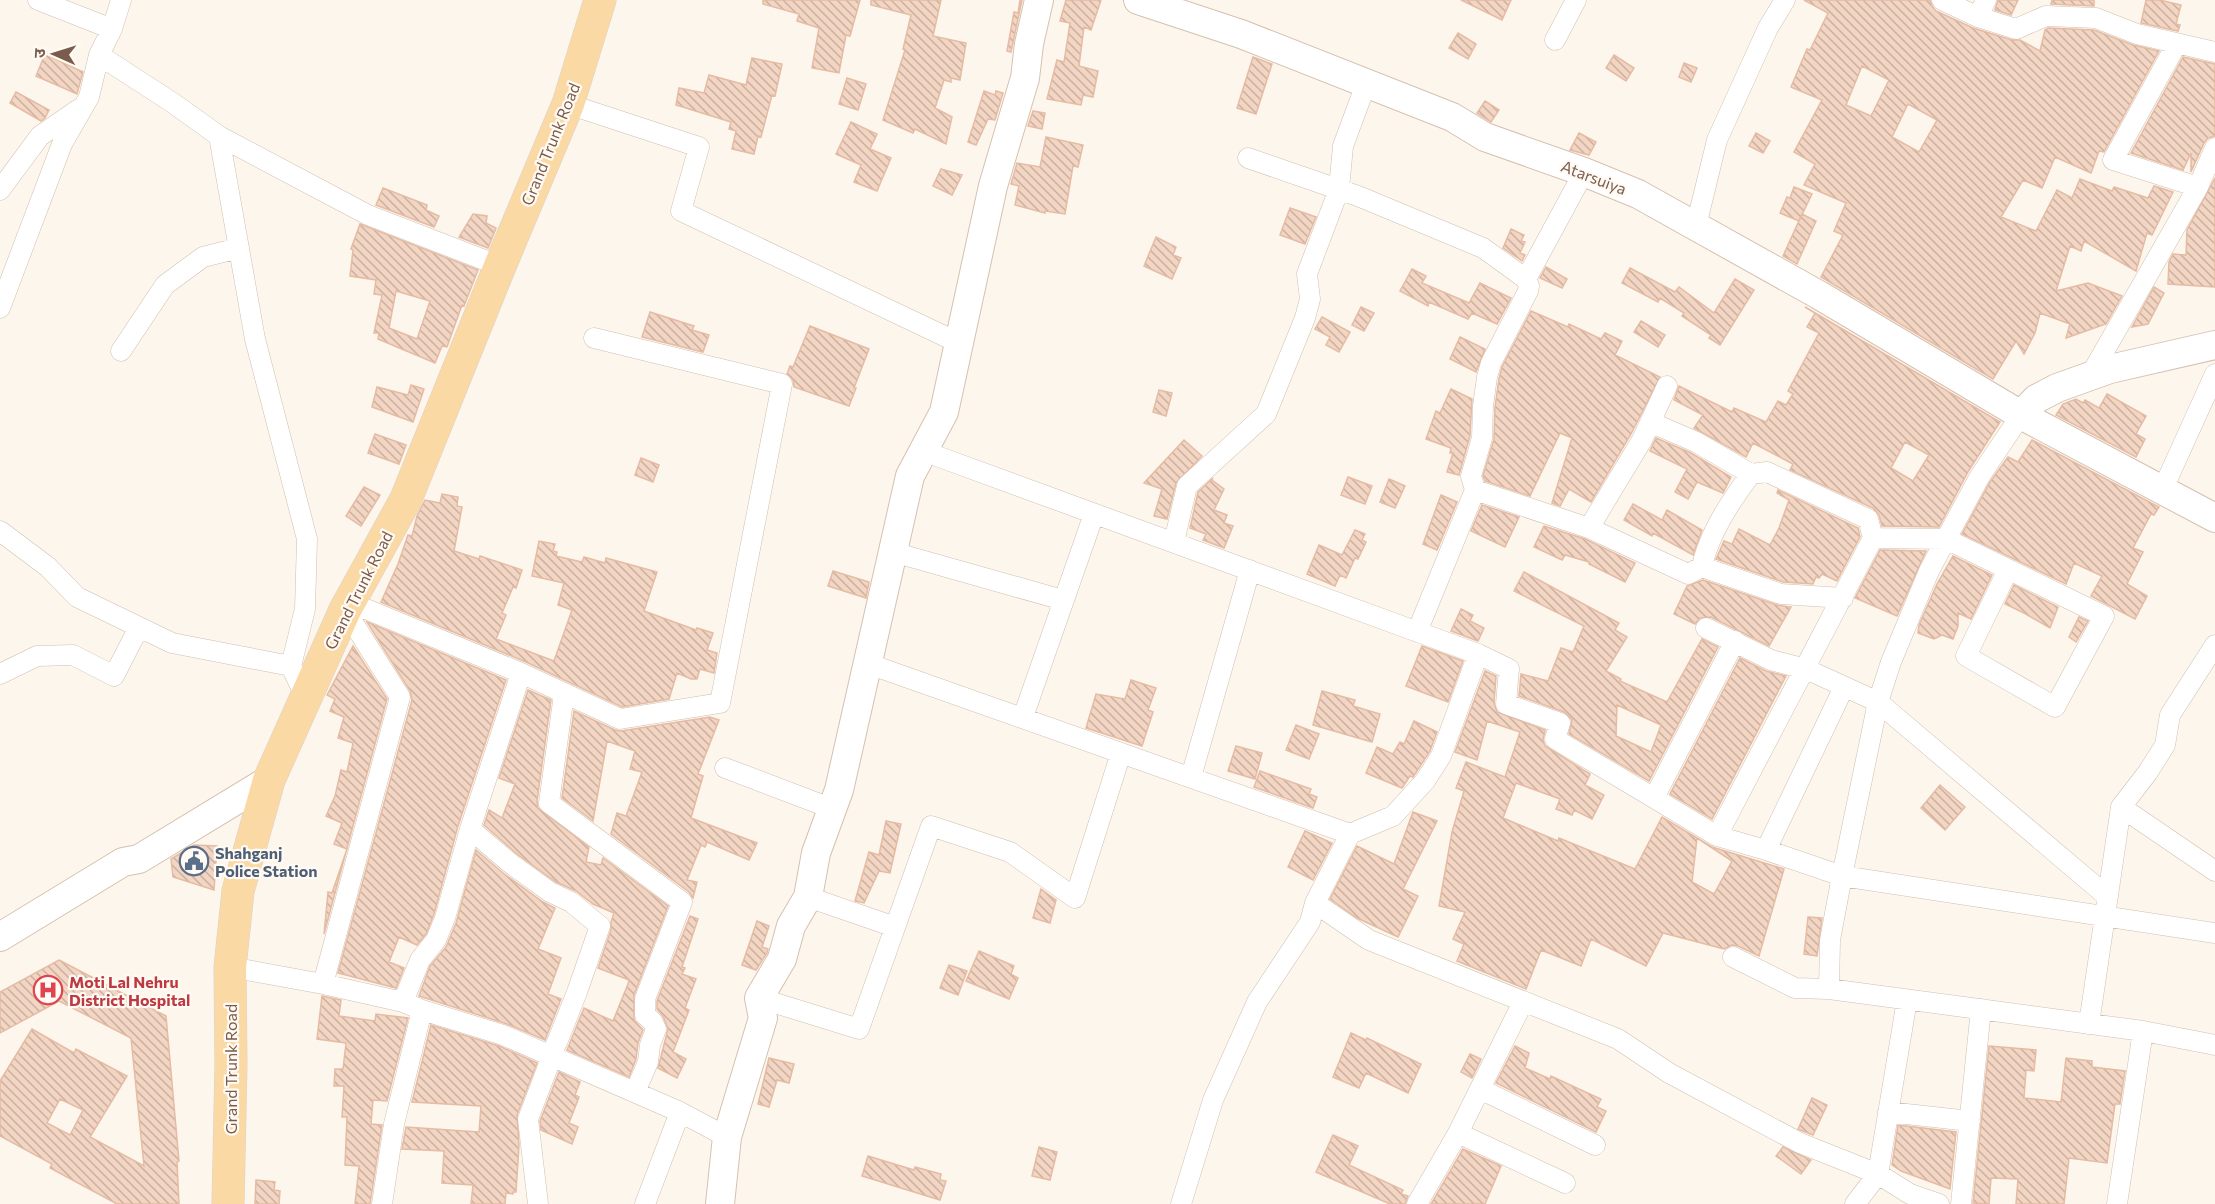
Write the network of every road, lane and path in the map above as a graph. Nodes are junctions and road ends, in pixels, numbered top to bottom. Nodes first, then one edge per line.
1 (38, 0) edge
2 (121, 0) edge
3 (600, 0) edge
4 (1039, 0) edge
5 (1138, 0) edge
6 (1576, 0) edge
7 (1785, 0) edge
8 (1942, 0) edge
9 (1982, 9) edge
10 (112, 29) junction
11 (1555, 40) dead end
12 (2176, 45) junction
13 (2215, 52) edge
14 (99, 55) junction
15 (1366, 84) junction
16 (568, 104) junction
17 (84, 106) junction
18 (219, 136) junction
19 (2215, 148) edge
20 (1248, 158) dead end
21 (1584, 172) junction
22 (2198, 187) junction
23 (1339, 189) junction
24 (0, 190) edge
25 (1696, 226) junction
26 (239, 248) junction
27 (500, 266) junction
28 (1526, 279) junction
29 (0, 308) edge
30 (594, 338) dead end
31 (959, 343) junction
32 (2215, 345) edge
33 (121, 351) dead end
34 (2215, 374) edge
35 (2090, 376) junction
36 (1667, 386) dead end
37 (2021, 415) junction
38 (1650, 422) junction
39 (923, 451) junction
40 (1751, 474) junction
41 (1475, 490) junction
42 (2162, 491) junction
43 (1094, 514) junction
44 (2215, 518) edge
45 (1589, 528) junction
46 (0, 531) edge
47 (1873, 538) junction
48 (1946, 538) junction
49 (1174, 542) junction
50 (893, 552) junction
51 (1702, 567) junction
52 (1250, 570) junction
53 (2008, 570) junction
54 (1843, 598) junction
55 (1063, 600) junction
56 (347, 606) junction
57 (139, 627) junction
58 (1706, 628) dead end
59 (1417, 632) junction
60 (1735, 641) junction
61 (2215, 645) edge
62 (1478, 654) junction
63 (868, 663) junction
64 (291, 666) junction
65 (1806, 669) junction
66 (521, 673) junction
67 (0, 674) edge
68 (1844, 687) junction
69 (564, 694) junction
70 (306, 698) junction
71 (1878, 702) junction
72 (1023, 717) junction
73 (1121, 753) junction
74 (725, 768) dead end
75 (1191, 777) junction
76 (269, 780) junction
77 (1653, 798) junction
78 (2121, 807) junction
79 (833, 809) junction
80 (470, 829) junction
81 (1350, 834) junction
82 (1717, 836) junction
83 (1766, 850) junction
84 (2215, 872) edge
85 (1842, 876) junction
86 (808, 897) junction
87 (2108, 897) junction
88 (1315, 903) junction
89 (2105, 917) junction
90 (43, 921) junction
91 (895, 927) junction
92 (2215, 933) edge
93 (0, 937) edge
94 (0, 955) edge
95 (1733, 957) dead end
96 (230, 967) junction
97 (323, 984) junction
98 (1829, 989) junction
99 (759, 998) junction
100 (1907, 1000) junction
101 (403, 1002) junction
102 (1523, 1002) junction
103 (1981, 1009) junction
104 (422, 1010) junction
105 (2089, 1023) junction
106 (2143, 1031) junction
107 (2215, 1045) edge
108 (549, 1055) junction
109 (1480, 1089) junction
110 (635, 1092) junction
111 (680, 1112) junction
112 (1888, 1112) junction
113 (1970, 1121) junction
114 (1458, 1133) junction
115 (727, 1137) junction
116 (1595, 1145) dead end
117 (1878, 1174) junction
118 (1565, 1183) dead end
119 (228, 1204) edge
120 (382, 1204) edge
121 (538, 1204) edge
122 (645, 1204) edge
123 (720, 1204) edge
124 (1181, 1204) edge
125 (1417, 1204) edge
126 (1855, 1204) edge
127 (1939, 1204) edge
128 (1961, 1204) edge
129 (2117, 1204) edge

1 - 10 street
2 - 10 street
3 - 16 main road, Grand Trunk Road
4 - 31 street
5 - 15 street, Atarsuiya
6 - 11 street
7 - 25 street
8 - 9 street
9 - 12 street
10 - 14 street
12 - 13 street
12 - 22 street
14 - 17 street
14 - 18 street
15 - 21 street, Atarsuiya
15 - 23 street
16 - 27 main road, Grand Trunk Road
16 - 31 street
17 - 24 street
17 - 29 street
18 - 26 street
18 - 27 street
19 - 22 street
20 - 23 street
21 - 25 street, Atarsuiya
21 - 28 street
22 - 35 street
23 - 28 street
23 - 49 street
25 - 37 street, Atarsuiya
26 - 33 street
26 - 64 street
27 - 56 main road, Grand Trunk Road
28 - 41 street
30 - 69 street
31 - 39 street
32 - 35 street
34 - 42 street
35 - 37 street
36 - 38 street
37 - 42 street, Atarsuiya
37 - 48 street
38 - 40 street
38 - 45 street
39 - 43 street
39 - 50 street
40 - 47 street
40 - 51 street
41 - 45 street
41 - 59 street
42 - 44 street, Atarsuiya
43 - 49 street
43 - 55 street
45 - 51 street
46 - 57 street
47 - 48 street
47 - 54 street
48 - 53 street
48 - 71 street
49 - 52 street
50 - 55 street
50 - 63 street
51 - 54 street
52 - 59 street
52 - 75 street
53 - 53 street
54 - 65 street
55 - 72 street
56 - 66 street
56 - 70 main road, Grand Trunk Road
56 - 97 street
57 - 64 street
57 - 67 street
58 - 60 street
59 - 62 street
60 - 65 street
60 - 77 street
61 - 78 street
62 - 77 street
62 - 81 street
63 - 72 street
63 - 79 street
64 - 70 street
65 - 68 street
65 - 82 street
66 - 69 street
66 - 80 street
68 - 71 street
68 - 83 street
69 - 110 street
70 - 76 main road, Grand Trunk Road
71 - 85 street
71 - 87 street
72 - 73 street
73 - 75 street
73 - 91 street
74 - 79 street
75 - 81 street
76 - 90 street
76 - 96 main road, Grand Trunk Road
77 - 82 street
78 - 84 street
78 - 87 street
79 - 86 street
80 - 101 street
80 - 108 street
81 - 88 street
82 - 83 street
83 - 85 street
85 - 89 street
85 - 98 street
86 - 91 street
86 - 99 street
87 - 89 street
88 - 102 street
88 - 124 street
89 - 92 street
89 - 105 street
90 - 93 street
90 - 94 street
91 - 99 street
95 - 98 street
96 - 97 street
96 - 119 main road, Grand Trunk Road
97 - 101 street
98 - 100 street
99 - 115 street
100 - 103 street
100 - 112 street
101 - 104 street
102 - 109 street
102 - 117 street
103 - 105 street
103 - 113 street
104 - 108 street
104 - 120 street
105 - 106 street
106 - 107 street
106 - 129 street
108 - 110 street
108 - 121 street
109 - 114 street
109 - 116 street
110 - 111 street
111 - 115 street
111 - 122 street
112 - 113 street
112 - 117 street
113 - 128 street
114 - 118 street
114 - 125 street
115 - 123 street
117 - 126 street
117 - 127 street

